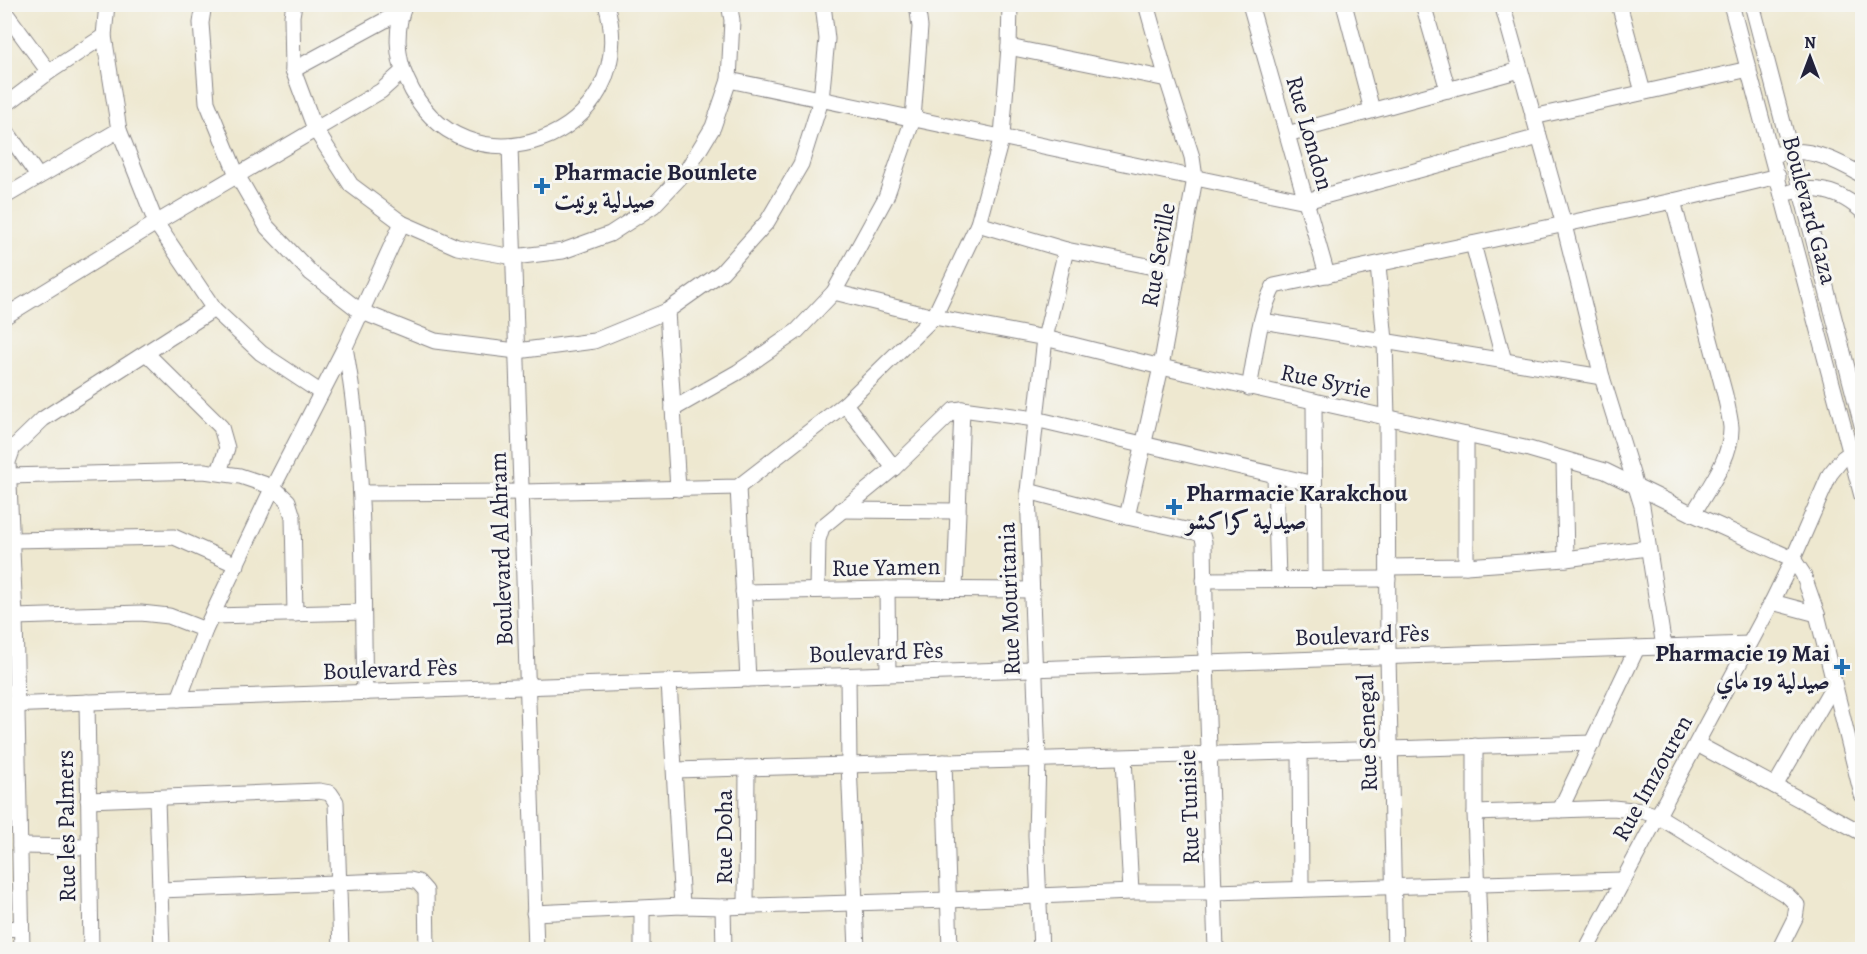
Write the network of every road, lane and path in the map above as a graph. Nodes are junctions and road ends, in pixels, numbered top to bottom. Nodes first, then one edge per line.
1 (204, 4) edge
2 (294, 4) edge
3 (606, 4) edge
4 (729, 4) edge
5 (823, 4) edge
6 (917, 4) edge
7 (1010, 4) edge
8 (1146, 4) edge
9 (1250, 4) edge
10 (1344, 4) edge
11 (1423, 4) edge
12 (1502, 4) edge
13 (1619, 4) edge
14 (1731, 4) edge
15 (1752, 4) edge
16 (104, 8) edge
17 (403, 8) edge
18 (4, 11) edge
19 (104, 36) junction
20 (1009, 47) junction
21 (1749, 69) junction
22 (293, 70) junction
23 (1520, 70) junction
24 (403, 71) junction
25 (49, 72) junction
26 (1167, 79) junction
27 (729, 80) junction
28 (1448, 90) junction
29 (1643, 92) junction
30 (821, 100) junction
31 (4, 106) edge
32 (1372, 110) junction
33 (1533, 117) junction
34 (913, 119) junction
35 (4, 128) edge
36 (315, 129) junction
37 (119, 130) junction
38 (1287, 134) junction
39 (1002, 136) junction
40 (1539, 137) junction
41 (510, 146) junction
42 (1791, 151) junction
43 (1772, 155) junction
44 (237, 175) junction
45 (1863, 175) edge
46 (38, 176) junction
47 (1778, 176) junction
48 (1195, 178) junction
49 (1801, 190) junction
50 (1782, 194) junction
51 (4, 197) edge
52 (1306, 201) junction
53 (1673, 201) junction
54 (1863, 211) edge
55 (156, 223) junction
56 (402, 223) junction
57 (978, 224) junction
58 (1564, 225) junction
59 (1473, 244) junction
60 (1066, 250) junction
61 (514, 257) junction
62 (1378, 265) junction
63 (1179, 272) junction
64 (1327, 275) junction
65 (834, 292) junction
66 (214, 309) junction
67 (360, 311) junction
68 (667, 311) junction
69 (4, 317) edge
70 (934, 317) junction
71 (1262, 321) junction
72 (1045, 338) junction
73 (1385, 341) junction
74 (345, 346) junction
75 (517, 351) junction
76 (147, 354) junction
77 (1504, 361) junction
78 (1161, 367) junction
79 (1602, 377) junction
80 (1249, 387) junction
81 (320, 392) junction
82 (1314, 402) junction
83 (845, 404) junction
84 (673, 409) junction
85 (962, 409) junction
86 (1387, 418) junction
87 (1035, 419) junction
88 (1863, 425) edge
89 (1466, 435) junction
90 (1143, 444) junction
91 (1856, 448) edge
92 (1564, 460) junction
93 (894, 468) junction
94 (219, 472) junction
95 (8, 476) junction
96 (1275, 477) junction
97 (1314, 484) junction
98 (1636, 485) junction
99 (273, 487) junction
100 (738, 487) junction
101 (678, 489) junction
102 (1028, 491) junction
103 (522, 492) junction
104 (361, 493) junction
105 (1863, 496) edge
106 (841, 510) junction
107 (958, 511) junction
108 (1693, 514) junction
109 (1127, 517) junction
110 (11, 540) junction
111 (1647, 548) junction
112 (1566, 559) junction
113 (1793, 559) junction
114 (237, 566) junction
115 (1466, 566) junction
116 (1388, 573) junction
117 (1315, 578) junction
118 (1278, 579) junction
119 (1204, 580) junction
120 (955, 588) junction
121 (886, 589) junction
122 (817, 590) junction
123 (1031, 590) junction
124 (743, 592) junction
125 (1772, 602) junction
126 (363, 612) junction
127 (295, 614) junction
128 (1817, 614) junction
129 (212, 616) junction
130 (15, 617) junction
131 (205, 630) junction
132 (1749, 644) junction
133 (1664, 647) junction
134 (1637, 648) junction
135 (1388, 657) junction
136 (1206, 663) junction
137 (1033, 669) junction
138 (888, 674) junction
139 (848, 676) junction
140 (748, 679) junction
141 (669, 682) junction
142 (1833, 686) junction
143 (528, 687) junction
144 (365, 693) junction
145 (179, 699) junction
146 (87, 702) junction
147 (10, 705) edge
148 (1593, 743) junction
149 (1697, 744) junction
150 (1475, 746) junction
151 (1390, 748) junction
152 (1300, 751) junction
153 (1210, 754) junction
154 (1124, 758) junction
155 (1038, 759) junction
156 (944, 762) junction
157 (849, 764) junction
158 (747, 768) junction
159 (675, 770) junction
160 (1775, 786) junction
161 (1863, 795) edge
162 (157, 799) junction
163 (88, 800) junction
164 (1560, 810) junction
165 (1475, 813) junction
166 (1658, 816) junction
167 (1863, 833) edge
168 (20, 846) junction
169 (89, 847) junction
170 (1621, 880) junction
171 (338, 884) junction
172 (1477, 884) junction
173 (1394, 886) junction
174 (1301, 889) junction
175 (160, 890) junction
176 (1131, 892) junction
177 (1215, 892) junction
178 (1039, 897) junction
179 (948, 900) junction
180 (854, 903) junction
181 (682, 906) junction
182 (746, 906) junction
183 (723, 907) junction
184 (642, 909) junction
185 (534, 913) junction
186 (21, 928) junction
187 (4, 929) edge
188 (22, 950) edge
189 (91, 950) edge
190 (162, 950) edge
191 (341, 950) edge
192 (427, 950) edge
193 (536, 950) edge
194 (642, 950) edge
195 (724, 950) edge
196 (857, 950) edge
197 (950, 950) edge
198 (1041, 950) edge
199 (1216, 950) edge
200 (1395, 950) edge
201 (1480, 950) edge
202 (1586, 950) edge
203 (1779, 950) edge

1 - 44 street
2 - 22 street
3 - 41 street
4 - 27 street
5 - 30 street
6 - 34 street
7 - 20 street
8 - 26 street, Rue Seville
9 - 38 street, Rue London
10 - 32 street
11 - 28 street
12 - 23 street
13 - 29 street
14 - 21 street, Boulevard Gaza
15 - 42 street, Boulevard Gaza
16 - 19 street
17 - 22 street
17 - 24 street
18 - 25 street
19 - 25 street
19 - 37 street
20 - 26 street
20 - 39 street
21 - 29 street
21 - 43 street, Boulevard Gaza
22 - 36 street
23 - 28 street
23 - 33 street
24 - 36 street
24 - 41 street
25 - 31 street
26 - 48 street, Rue Seville
27 - 30 street
27 - 61 street
28 - 32 street
29 - 33 street
30 - 34 street
30 - 68 street
32 - 38 street
33 - 40 street
34 - 39 street
34 - 65 street
35 - 46 street
36 - 44 street
36 - 56 street
37 - 46 street
37 - 55 street
38 - 52 street, Rue London
39 - 48 street
39 - 57 street
40 - 52 street
40 - 58 street
41 - 61 street, Boulevard Al Ahram
42 - 43 street
42 - 45 street
42 - 49 street, Boulevard Gaza
43 - 47 street, Boulevard Gaza
44 - 55 street
44 - 67 street
46 - 51 street
47 - 50 street, Boulevard Gaza
47 - 53 street
48 - 52 street
48 - 63 street, Rue Seville
49 - 50 street
49 - 54 street
49 - 88 street, Boulevard Gaza
50 - 91 street, Boulevard Gaza
52 - 64 street, Rue London
53 - 58 street
53 - 108 street
55 - 66 street
55 - 69 street
56 - 61 street
56 - 67 street
57 - 60 street
57 - 70 street
58 - 59 street
58 - 79 street
59 - 62 street
59 - 77 street
60 - 63 street
60 - 72 street, Rue Mouritania
61 - 75 street, Boulevard Al Ahram
62 - 64 street
62 - 73 street, Rue Senegal
63 - 78 street, Rue Seville
64 - 71 street
65 - 70 street, Rue Syrie
65 - 84 street
66 - 76 street
66 - 81 street
67 - 74 street
67 - 75 street
68 - 75 street
68 - 84 street
70 - 72 street, Rue Syrie
70 - 83 street
71 - 73 street
71 - 80 street
72 - 78 street, Rue Syrie
72 - 87 street, Rue Mouritania
73 - 77 street
73 - 86 street, Rue Senegal
74 - 81 street
74 - 104 street
75 - 103 street, Boulevard Al Ahram
76 - 94 street
76 - 95 street
77 - 79 street
78 - 80 street, Rue Syrie
78 - 90 street, Rue Seville
79 - 98 street
80 - 82 street, Rue Syrie
81 - 99 street
82 - 86 street, Rue Syrie
82 - 97 street
83 - 93 street
83 - 100 street
84 - 101 street
85 - 87 street
85 - 93 street
85 - 107 street
86 - 89 street, Rue Syrie
86 - 116 street, Rue Senegal
87 - 90 street
87 - 102 street, Rue Mouritania
89 - 92 street, Rue Syrie
89 - 115 street
90 - 96 street
90 - 109 street, Rue Seville
91 - 105 street, Boulevard Gaza
91 - 113 street, Rue Imzouren
92 - 98 street, Rue Syrie
92 - 112 street
93 - 106 street
94 - 95 street
94 - 99 street
95 - 110 street
96 - 97 street
96 - 118 street
97 - 117 street
98 - 108 street, Rue Syrie
98 - 111 street
99 - 114 street
99 - 127 street
100 - 101 street
100 - 124 street
101 - 103 street
102 - 109 street
102 - 123 street, Rue Mouritania
103 - 104 street
103 - 143 street, Boulevard Al Ahram
104 - 126 street
106 - 107 street
106 - 122 street
107 - 120 street
108 - 113 street, Rue Syrie
109 - 119 street, Rue Tunisie
110 - 114 street
110 - 130 street
111 - 112 street
111 - 133 street
112 - 115 street
113 - 125 street, Rue Imzouren
113 - 128 street
114 - 129 street
115 - 116 street
116 - 117 street
116 - 135 street, Rue Senegal
117 - 118 street
118 - 119 street
119 - 136 street, Rue Tunisie
120 - 121 street, Rue Yamen
120 - 123 street, Rue Yamen
121 - 122 street, Rue Yamen
121 - 138 street
122 - 124 street, Rue Yamen
123 - 137 street, Rue Mouritania
124 - 140 street
125 - 128 street
125 - 132 street, Rue Imzouren
126 - 127 street
126 - 144 street
127 - 129 street
128 - 142 street
129 - 131 street
130 - 131 street
130 - 147 street
131 - 145 street
132 - 133 street, Boulevard Fès
132 - 149 street, Rue Imzouren
133 - 134 street, Boulevard Fès
134 - 135 street, Boulevard Fès
134 - 148 street
135 - 136 street, Boulevard Fès
135 - 151 street, Rue Senegal
136 - 137 street, Boulevard Fès
136 - 153 street, Rue Tunisie
137 - 138 street, Boulevard Fès
137 - 155 street, Rue Mouritania
138 - 139 street, Boulevard Fès
139 - 140 street, Boulevard Fès
139 - 157 street
140 - 141 street, Boulevard Fès
141 - 143 street, Boulevard Fès
141 - 159 street
142 - 160 street
142 - 161 street
143 - 144 street, Boulevard Fès
143 - 185 street, Boulevard Al Ahram
144 - 145 street, Boulevard Fès
145 - 146 street, Boulevard Fès
146 - 147 street, Boulevard Fès
146 - 163 street, Rue les Palmers
147 - 168 street
148 - 150 street
148 - 164 street
149 - 160 street
149 - 166 street, Rue Imzouren
150 - 151 street
150 - 165 street
151 - 152 street
151 - 173 street, Rue Senegal
152 - 153 street
152 - 174 street
153 - 154 street
153 - 177 street, Rue Tunisie
154 - 155 street
154 - 176 street
155 - 156 street
155 - 178 street, Rue Mouritania
156 - 157 street
156 - 179 street
157 - 158 street
157 - 180 street
158 - 159 street
158 - 182 street, Rue Doha
159 - 181 street
160 - 167 street
162 - 163 street
162 - 171 street
162 - 175 street
163 - 169 street, Rue les Palmers
164 - 165 street
164 - 166 street
165 - 172 street
166 - 170 street, Rue Imzouren
166 - 203 street
168 - 169 street
168 - 186 street
169 - 189 street, Rue les Palmers
170 - 172 street
170 - 202 street, Rue Imzouren
171 - 175 street
171 - 191 street
171 - 192 street
172 - 173 street
172 - 201 street
173 - 174 street
173 - 200 street, Rue Senegal
174 - 177 street
175 - 190 street
176 - 177 street
176 - 178 street
177 - 199 street, Rue Tunisie
178 - 179 street
178 - 198 street, Rue Mouritania
179 - 180 street
179 - 197 street
180 - 182 street
180 - 196 street
181 - 183 street
181 - 184 street
182 - 183 street
183 - 195 street
184 - 185 street
184 - 194 street
185 - 193 street, Boulevard Al Ahram
186 - 187 street
186 - 188 street

